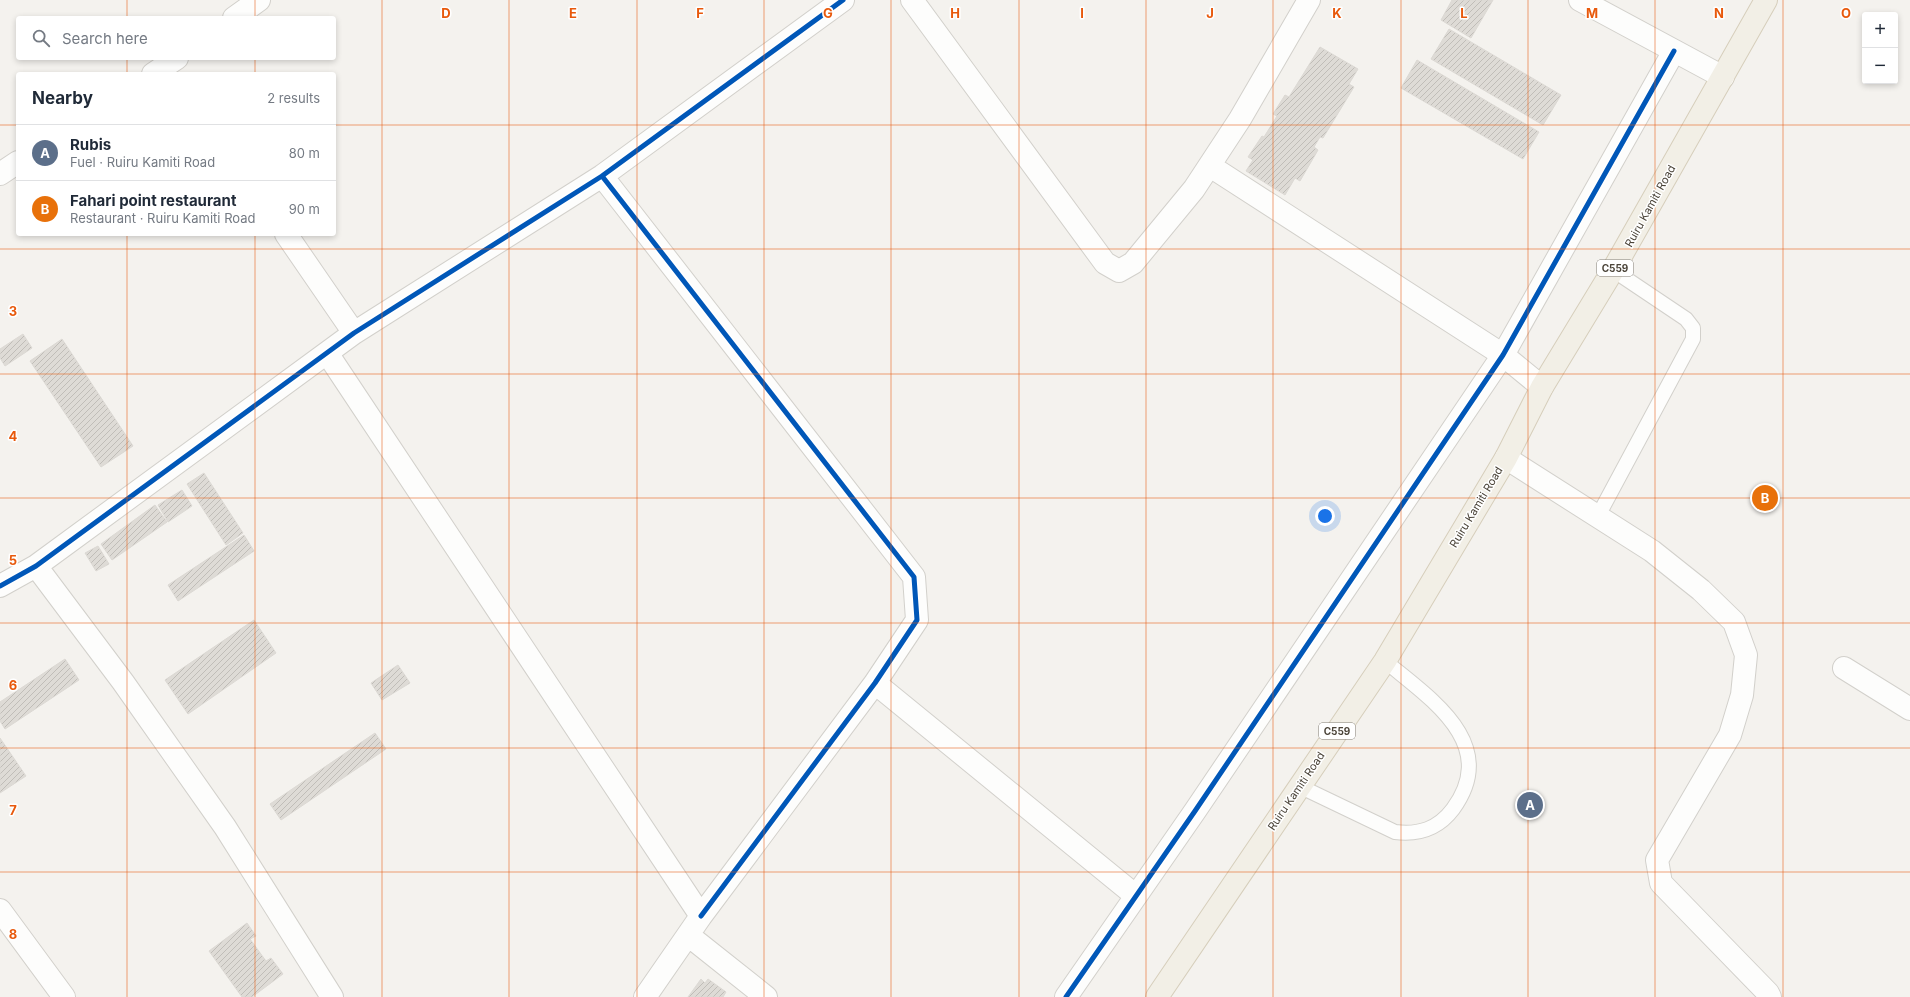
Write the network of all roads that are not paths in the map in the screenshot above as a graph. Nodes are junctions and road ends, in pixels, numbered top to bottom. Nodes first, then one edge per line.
1 (259, 0) edge
2 (843, 0) edge
3 (912, 0) edge
4 (1309, 0) edge
5 (1580, 0) edge
6 (1766, 0) edge
7 (237, 16) edge
8 (1674, 51) junction
9 (1723, 77) junction
10 (16, 163) edge
11 (1210, 166) junction
12 (0, 174) edge
13 (602, 176) junction
14 (287, 236) edge
15 (1613, 270) junction
16 (354, 333) junction
17 (327, 353) junction
18 (1503, 355) junction
19 (1542, 387) junction
20 (1506, 458) junction
21 (1598, 516) junction
22 (36, 566) junction
23 (0, 586) edge
24 (1384, 661) junction
25 (1844, 668) dead end
26 (875, 683) junction
27 (1910, 709) edge
28 (1299, 786) junction
29 (1136, 896) junction
30 (702, 916) junction
31 (2, 917) edge
32 (688, 935) junction
33 (64, 997) edge
34 (332, 997) edge
35 (645, 997) edge
36 (766, 997) edge
37 (1066, 997) edge
38 (1157, 997) edge
39 (1770, 997) edge

1 - 7 street
2 - 13 street
3 - 11 street
4 - 11 street
5 - 8 street
6 - 9 main road, Ruiru Kamiti Road / C559
8 - 9 street
8 - 18 street
9 - 15 main road, Ruiru Kamiti Road / C559
10 - 12 street
11 - 18 street
13 - 16 street
13 - 26 street
14 - 16 street
15 - 19 main road, Ruiru Kamiti Road / C559
15 - 21 lane
16 - 17 street
17 - 22 street
17 - 30 street
18 - 19 street
18 - 29 street
19 - 20 main road, Ruiru Kamiti Road / C559
20 - 21 street
20 - 24 main road, Ruiru Kamiti Road / C559
21 - 39 street
22 - 23 street
22 - 34 street
24 - 28 main road, Ruiru Kamiti Road / C559
24 - 28 lane
25 - 27 street
26 - 29 street
26 - 30 street
28 - 38 main road, Ruiru Kamiti Road / C559
29 - 37 street
30 - 32 street
31 - 33 street
32 - 35 street
32 - 36 street

